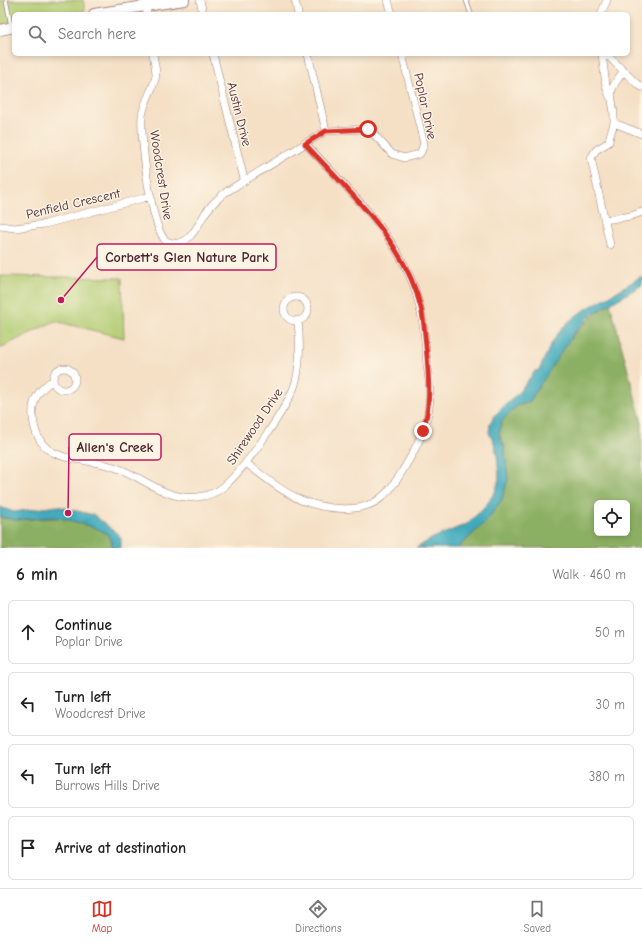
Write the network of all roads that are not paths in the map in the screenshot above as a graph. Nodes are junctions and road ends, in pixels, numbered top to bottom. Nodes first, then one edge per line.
1 (6, 0) edge
2 (184, 0) edge
3 (200, 0) edge
4 (295, 0) edge
5 (388, 0) edge
6 (466, 0) edge
7 (607, 0) edge
8 (157, 2) edge
9 (147, 10) edge
10 (120, 12) edge
11 (203, 12) edge
12 (298, 12) edge
13 (391, 12) edge
14 (470, 12) edge
15 (601, 12) edge
16 (12, 23) edge
17 (12, 27) edge
18 (0, 30) edge
19 (153, 56) edge
20 (213, 56) edge
21 (308, 56) edge
22 (402, 56) edge
23 (602, 56) edge
24 (608, 56) edge
25 (623, 72) junction
26 (642, 87) edge
27 (611, 99) junction
28 (614, 123) junction
29 (326, 131) junction
30 (642, 134) edge
31 (305, 144) junction
32 (244, 179) junction
33 (151, 196) junction
34 (642, 212) edge
35 (604, 220) junction
36 (0, 226) edge
37 (610, 245) dead end
38 (298, 320) dead end
39 (53, 380) dead end
40 (246, 463) junction

1 - 16 lane
2 - 8 main road
3 - 11 street
4 - 12 street
5 - 13 street
6 - 14 lane
7 - 15 street
8 - 9 main road
9 - 10 main road
17 - 18 main road
19 - 33 street, Woodcrest Drive
20 - 32 street, Austin Drive
21 - 29 street
22 - 29 street, Poplar Drive
23 - 27 street
24 - 25 street
25 - 26 street
25 - 27 street
27 - 28 street
28 - 30 street
28 - 35 street
29 - 31 street, Woodcrest Drive
31 - 32 street, Woodcrest Drive
31 - 40 street
32 - 33 street, Woodcrest Drive
33 - 36 street, Penfield Crescent
34 - 35 street
35 - 37 street
38 - 40 street, Shirewood Drive
39 - 40 street, Shirewood Drive

